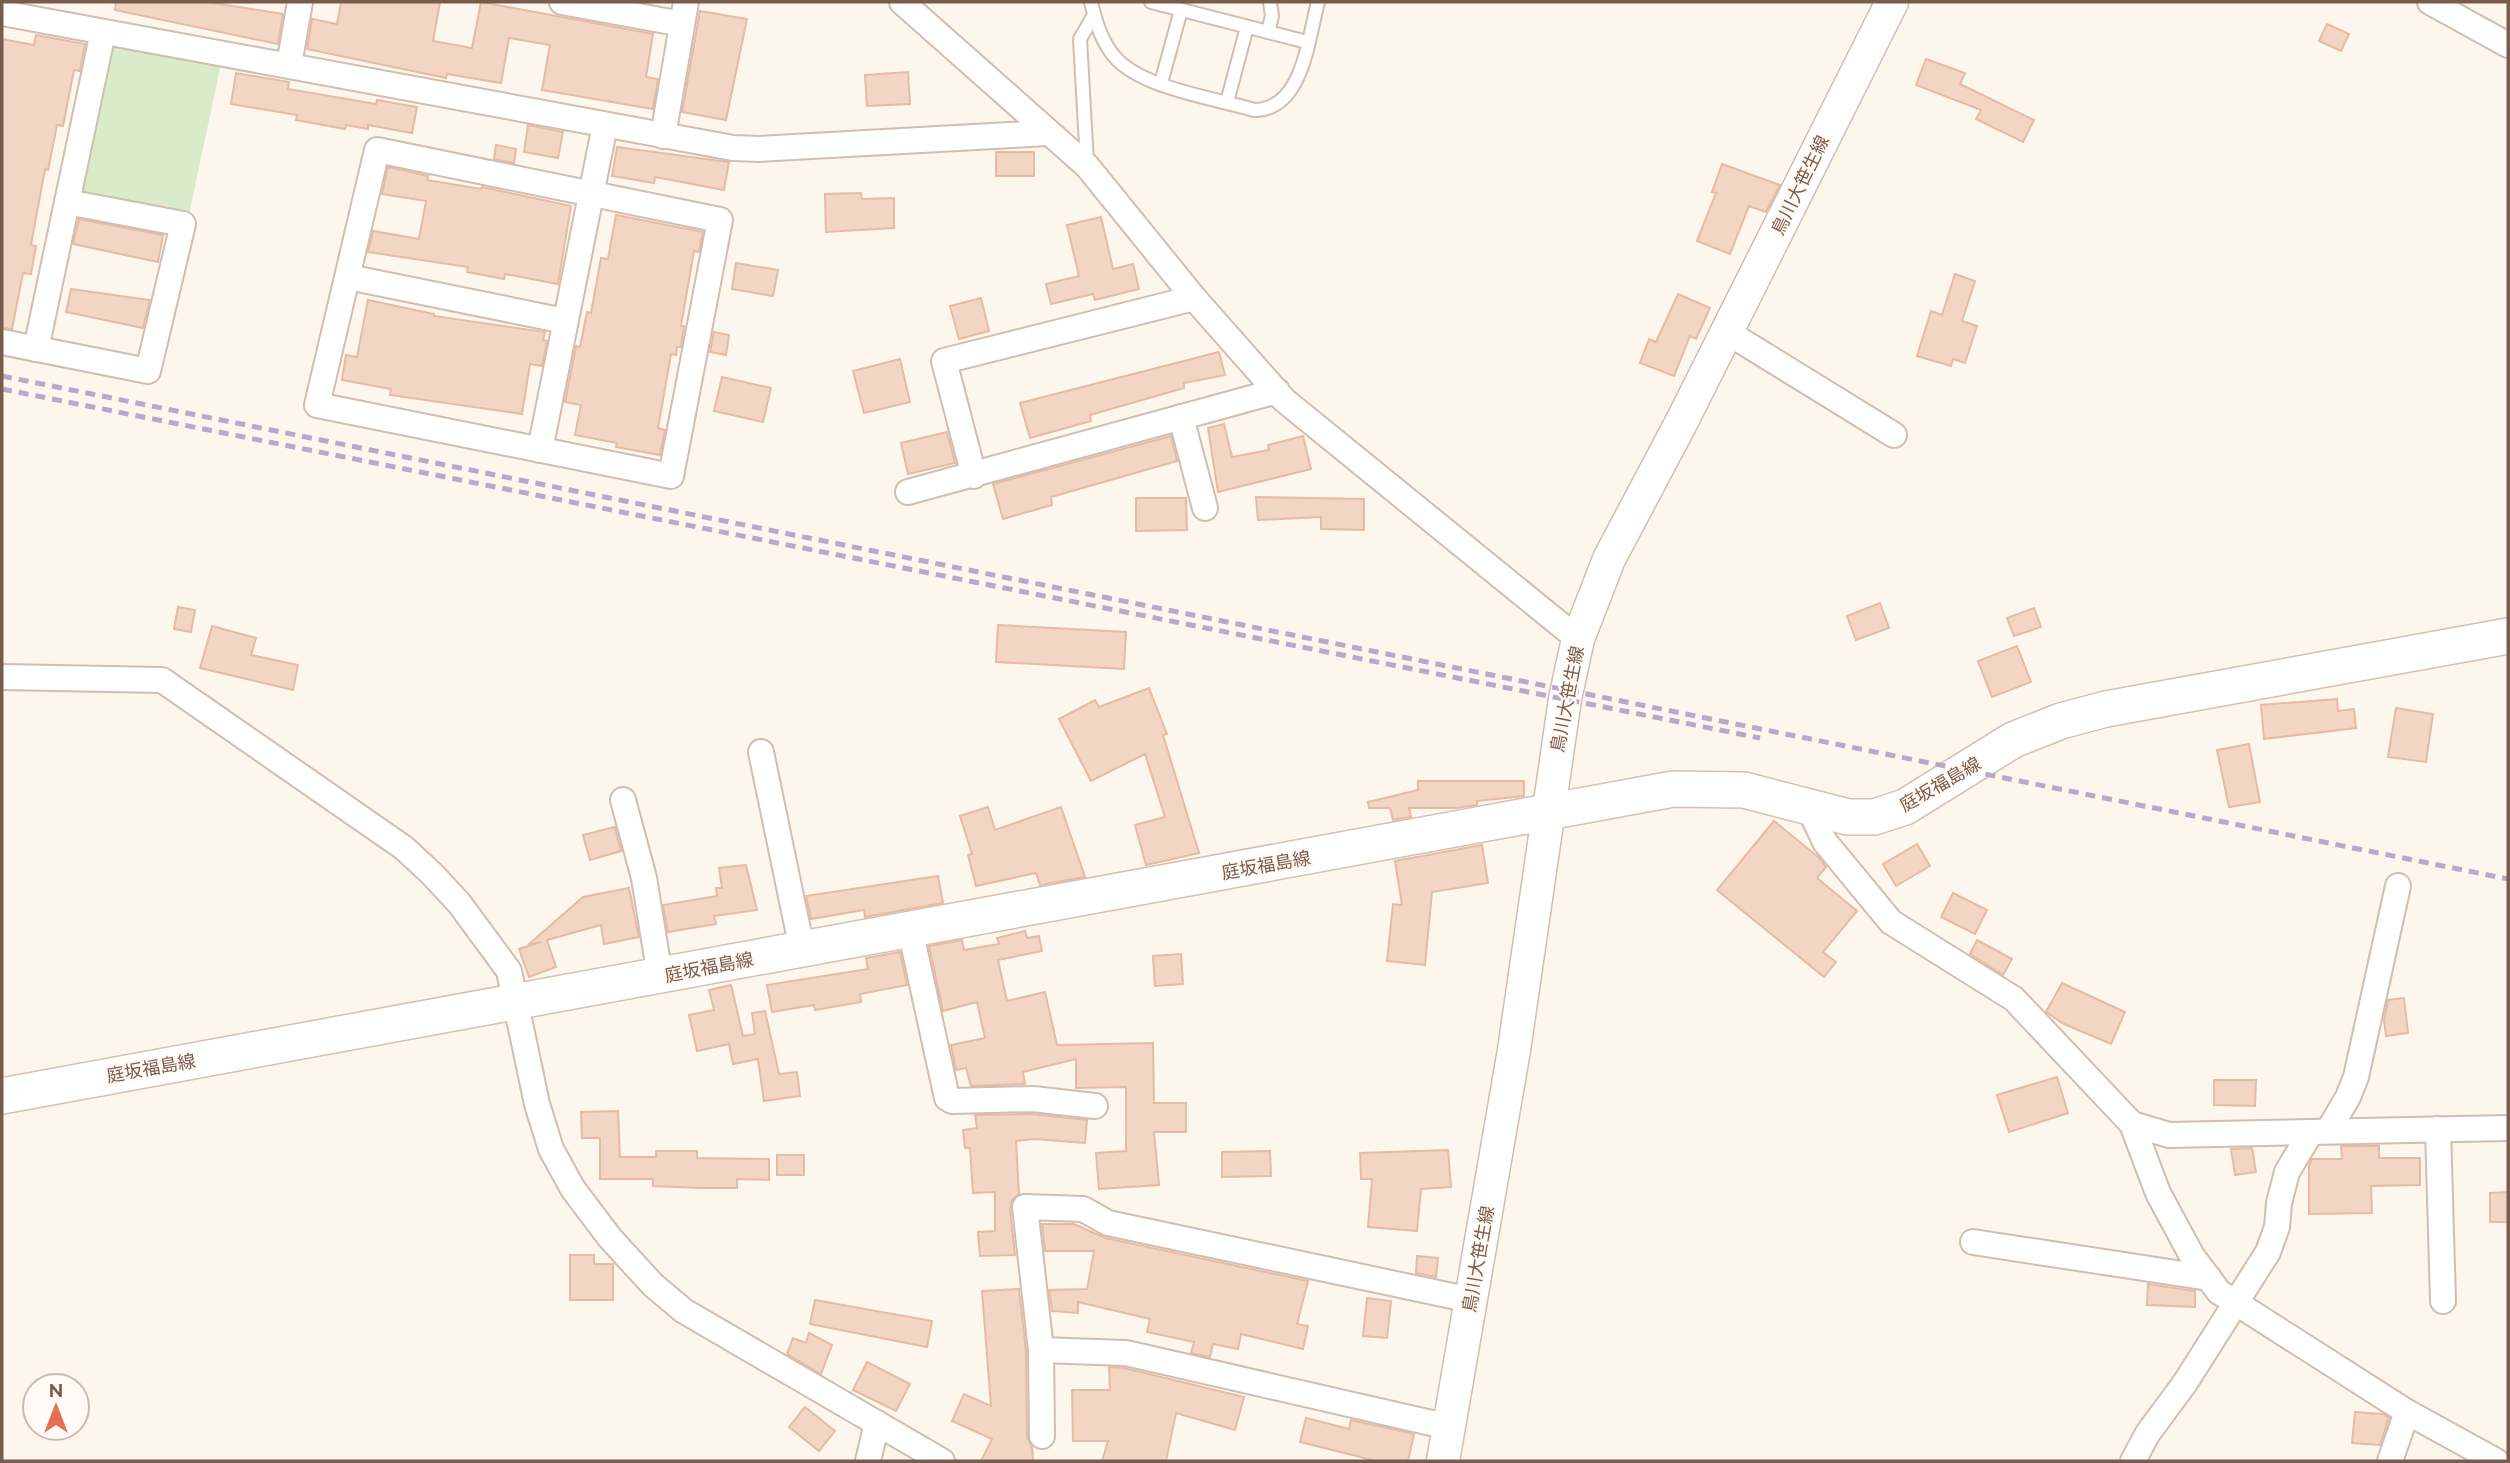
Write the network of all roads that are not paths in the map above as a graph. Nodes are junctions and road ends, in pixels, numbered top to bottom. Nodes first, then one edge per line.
1 (300, 2) edge
2 (562, 2) edge
3 (902, 2) edge
4 (1151, 2) edge
5 (1270, 2) edge
6 (1318, 2) edge
7 (1892, 2) edge
8 (2430, 2) edge
9 (1092, 8) edge
10 (1181, 10) junction
11 (2, 13) edge
12 (684, 13) edge
13 (1247, 27) junction
14 (103, 32) junction
15 (1268, 32) junction
16 (1307, 42) junction
17 (2508, 44) edge
18 (289, 65) junction
19 (1161, 83) junction
20 (1227, 102) junction
21 (605, 125) junction
22 (1046, 133) junction
23 (663, 136) junction
24 (1087, 166) junction
25 (591, 192) junction
26 (67, 202) junction
27 (348, 277) junction
28 (1194, 298) junction
29 (565, 321) junction
30 (1727, 332) junction
31 (2, 342) edge
32 (36, 349) junction
33 (1277, 391) junction
34 (1181, 417) junction
35 (1894, 435) dead end
36 (540, 450) junction
37 (974, 476) junction
38 (908, 492) dead end
39 (1205, 508) dead end
40 (2508, 636) edge
41 (1578, 639) junction
42 (2, 677) edge
43 (761, 752) dead end
44 (623, 800) dead end
45 (1809, 808) junction
46 (1546, 814) junction
47 (2398, 886) dead end
48 (910, 929) junction
49 (802, 949) junction
50 (660, 976) junction
51 (518, 1003) junction
52 (2, 1096) edge
53 (1096, 1106) dead end
54 (2132, 1124) junction
55 (2508, 1128) edge
56 (2438, 1129) junction
57 (2320, 1131) junction
58 (1973, 1242) dead end
59 (2208, 1278) junction
60 (1471, 1300) junction
61 (2443, 1301) dead end
62 (2235, 1302) junction
63 (1041, 1350) junction
64 (2407, 1412) junction
65 (877, 1423) junction
66 (1449, 1427) junction
67 (1042, 1436) dead end
68 (868, 1461) edge
69 (942, 1461) edge
70 (1443, 1461) edge
71 (2133, 1461) edge
72 (2390, 1461) edge
73 (2496, 1461) edge

1 - 18 street
2 - 12 street
3 - 22 street
4 - 10 lane
5 - 15 lane
6 - 16 lane
7 - 30 street, 鳥川大笹生線
8 - 17 street
9 - 19 lane
9 - 24 lane
10 - 13 lane
10 - 19 lane
11 - 14 street
12 - 23 street
13 - 15 lane
13 - 20 lane
14 - 18 street
14 - 26 street
15 - 16 lane
16 - 20 lane
18 - 21 street
19 - 20 lane
21 - 23 street
21 - 25 street
22 - 23 street
22 - 24 street
24 - 28 street
25 - 27 street
25 - 29 street
25 - 36 street
26 - 32 street
26 - 32 street
27 - 29 street
27 - 36 street
28 - 33 street
28 - 37 street
29 - 36 street
30 - 35 street
30 - 41 street, 鳥川大笹生線
31 - 32 street
33 - 34 street
33 - 41 street
34 - 37 street
34 - 39 street
37 - 38 street
40 - 45 main road, 庭坂福島線
41 - 46 street, 鳥川大笹生線
42 - 51 street
43 - 49 street
44 - 50 street
45 - 46 main road, 庭坂福島線
45 - 54 street
46 - 48 main road, 庭坂福島線
46 - 60 street, 鳥川大笹生線
47 - 57 street
48 - 49 main road, 庭坂福島線
48 - 53 street
49 - 50 main road, 庭坂福島線
50 - 51 main road, 庭坂福島線
51 - 52 main road, 庭坂福島線
51 - 65 street
54 - 57 street
54 - 59 street
55 - 56 street
56 - 57 street
56 - 61 street
57 - 62 street
58 - 59 street
59 - 62 street
60 - 63 street
60 - 66 street, 鳥川大笹生線
62 - 64 street
62 - 71 street
63 - 66 street
63 - 67 street
64 - 72 street
64 - 73 street
65 - 68 street
65 - 69 street
66 - 70 street, 鳥川大笹生線

